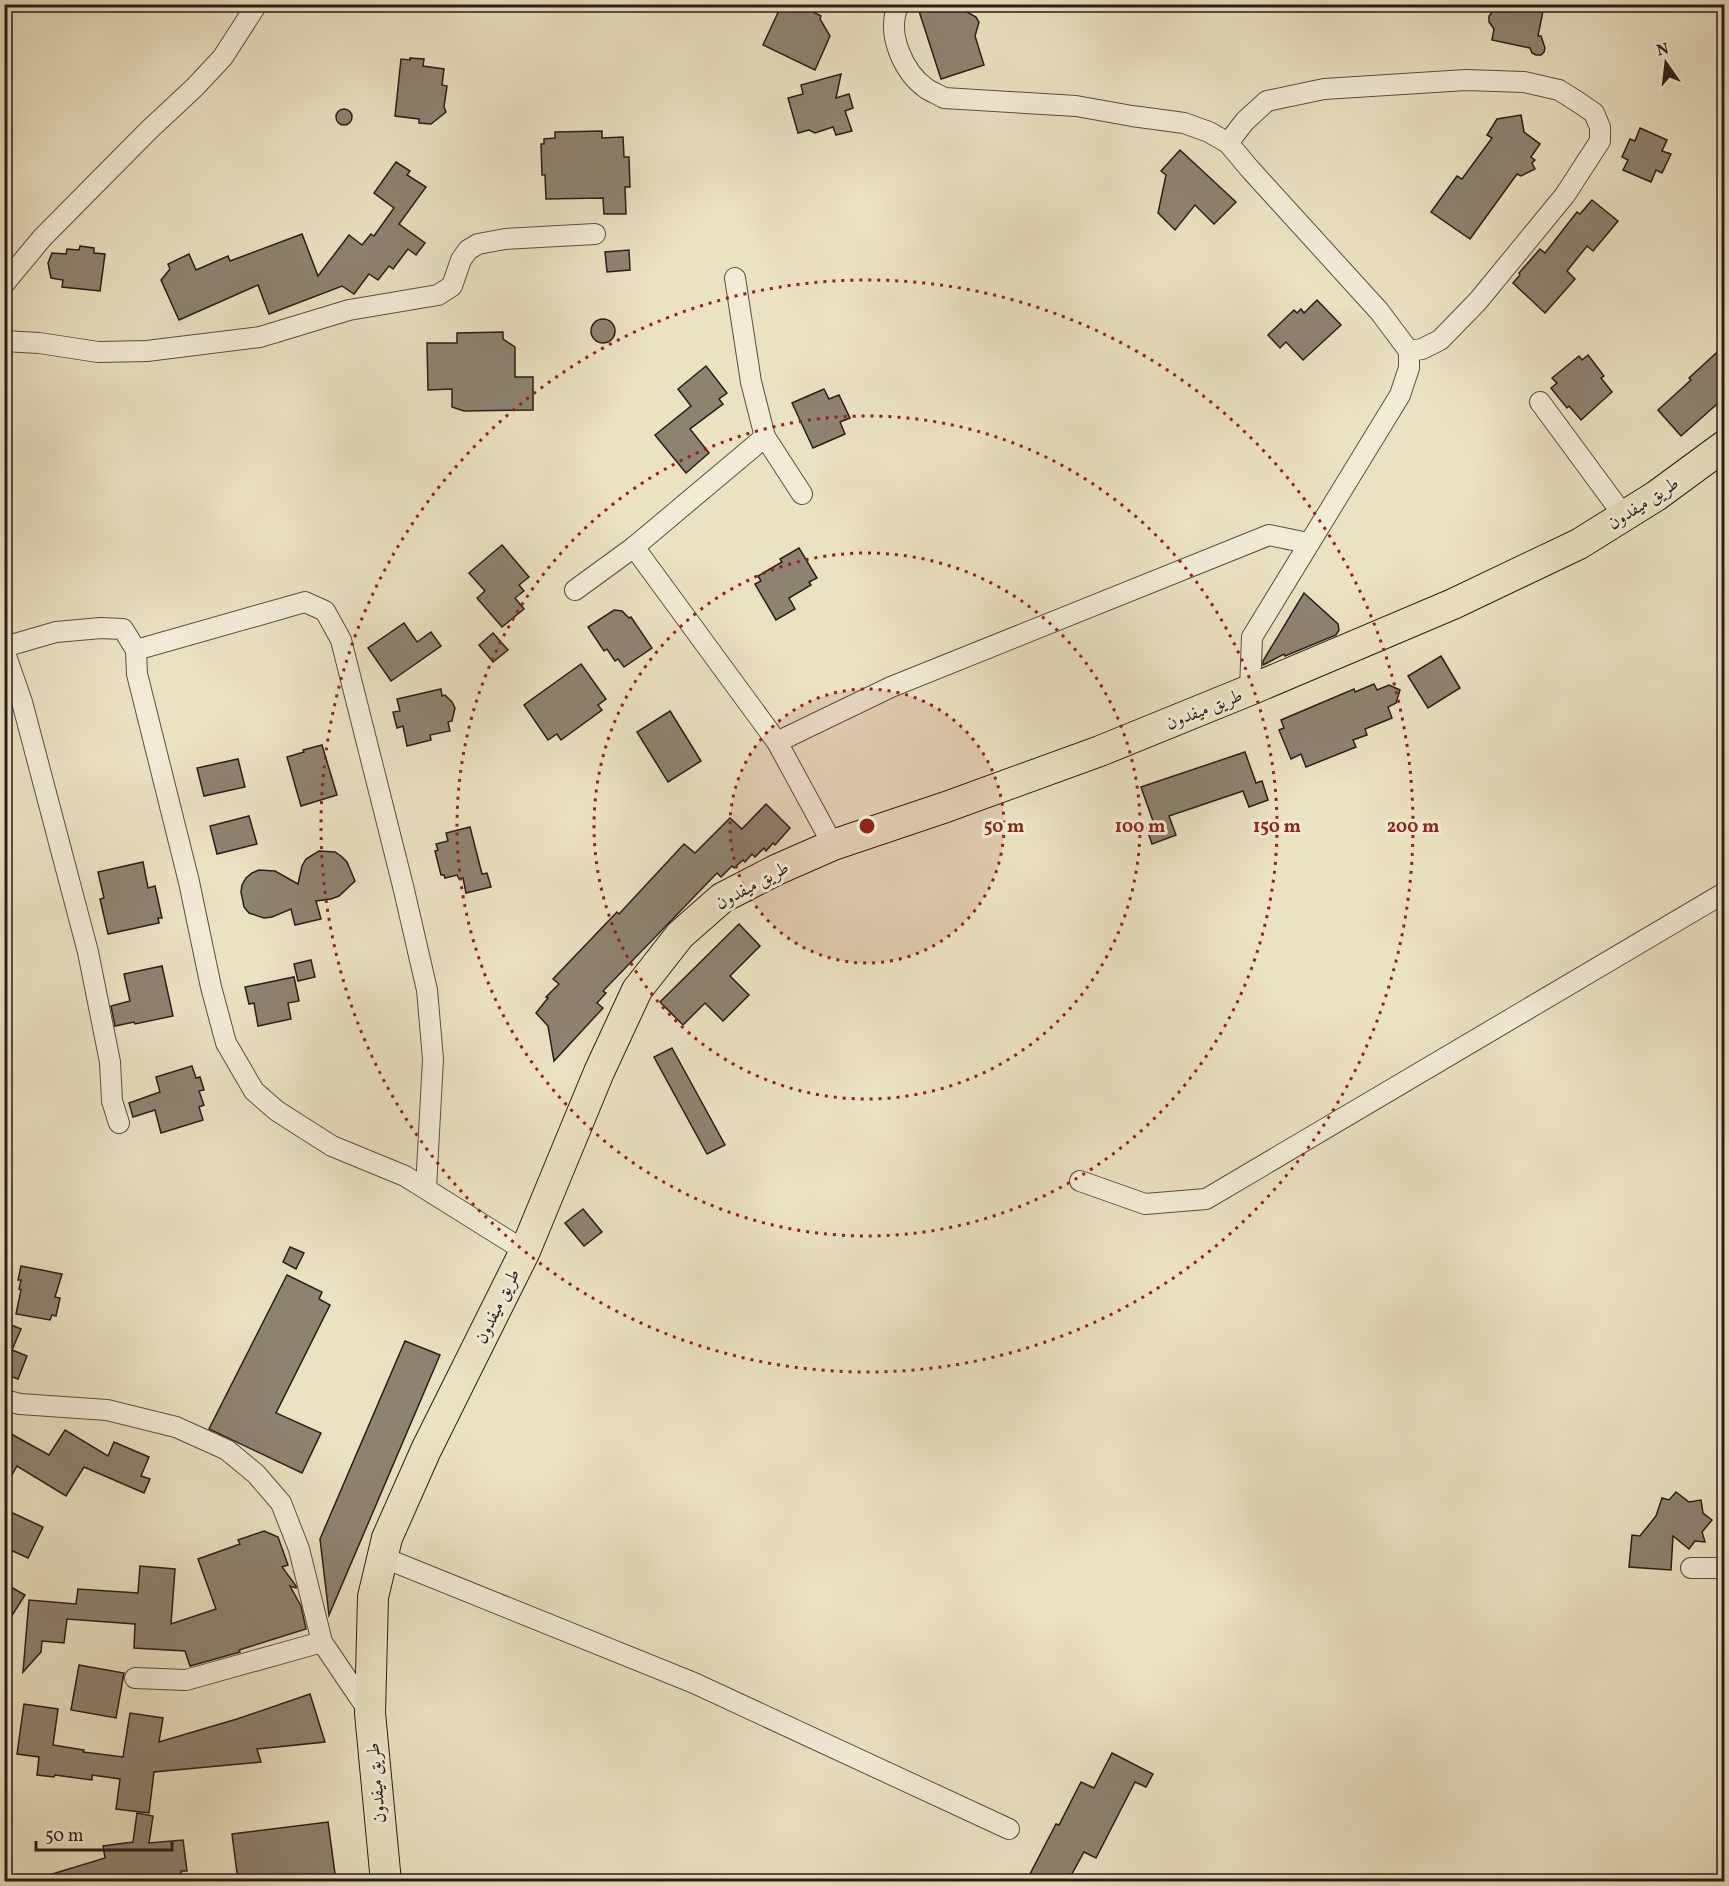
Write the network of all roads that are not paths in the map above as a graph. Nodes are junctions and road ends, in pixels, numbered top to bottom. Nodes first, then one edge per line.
1 (256, 4) edge
2 (899, 4) edge
3 (1228, 142) junction
4 (595, 234) dead end
5 (735, 278) dead end
6 (4, 284) edge
7 (4, 341) edge
8 (1409, 351) junction
9 (1540, 402) dead end
10 (765, 437) junction
11 (1725, 446) edge
12 (802, 494) dead end
13 (1624, 516) junction
14 (1308, 543) junction
15 (634, 548) junction
16 (575, 590) dead end
17 (4, 648) edge
18 (136, 650) junction
19 (1250, 690) junction
20 (777, 742) junction
21 (833, 845) junction
22 (1725, 893) edge
23 (120, 1123) dead end
24 (1080, 1181) dead end
25 (426, 1188) junction
26 (525, 1251) junction
27 (4, 1400) edge
28 (382, 1557) junction
29 (1691, 1568) dead end
30 (1725, 1568) edge
31 (322, 1642) junction
32 (135, 1678) dead end
33 (370, 1713) junction
34 (1009, 1829) dead end
35 (386, 1881) edge

1 - 6 street
2 - 3 street
3 - 8 street
3 - 8 street
4 - 7 street
5 - 10 street
8 - 14 street
9 - 13 street
10 - 12 street
10 - 15 street
11 - 13 main road, طريق ميفدون
13 - 19 main road, طريق ميفدون
14 - 19 street
14 - 20 street
15 - 16 street
15 - 20 street
17 - 18 street
17 - 23 street
18 - 25 street
18 - 25 street
19 - 21 main road, طريق ميفدون
20 - 21 street
21 - 26 main road, طريق ميفدون
22 - 24 street
25 - 26 street
26 - 28 main road, طريق ميفدون
27 - 31 street
28 - 33 main road, طريق ميفدون
28 - 34 street
29 - 30 street
31 - 32 street
31 - 33 street
33 - 35 main road, طريق ميفدون

